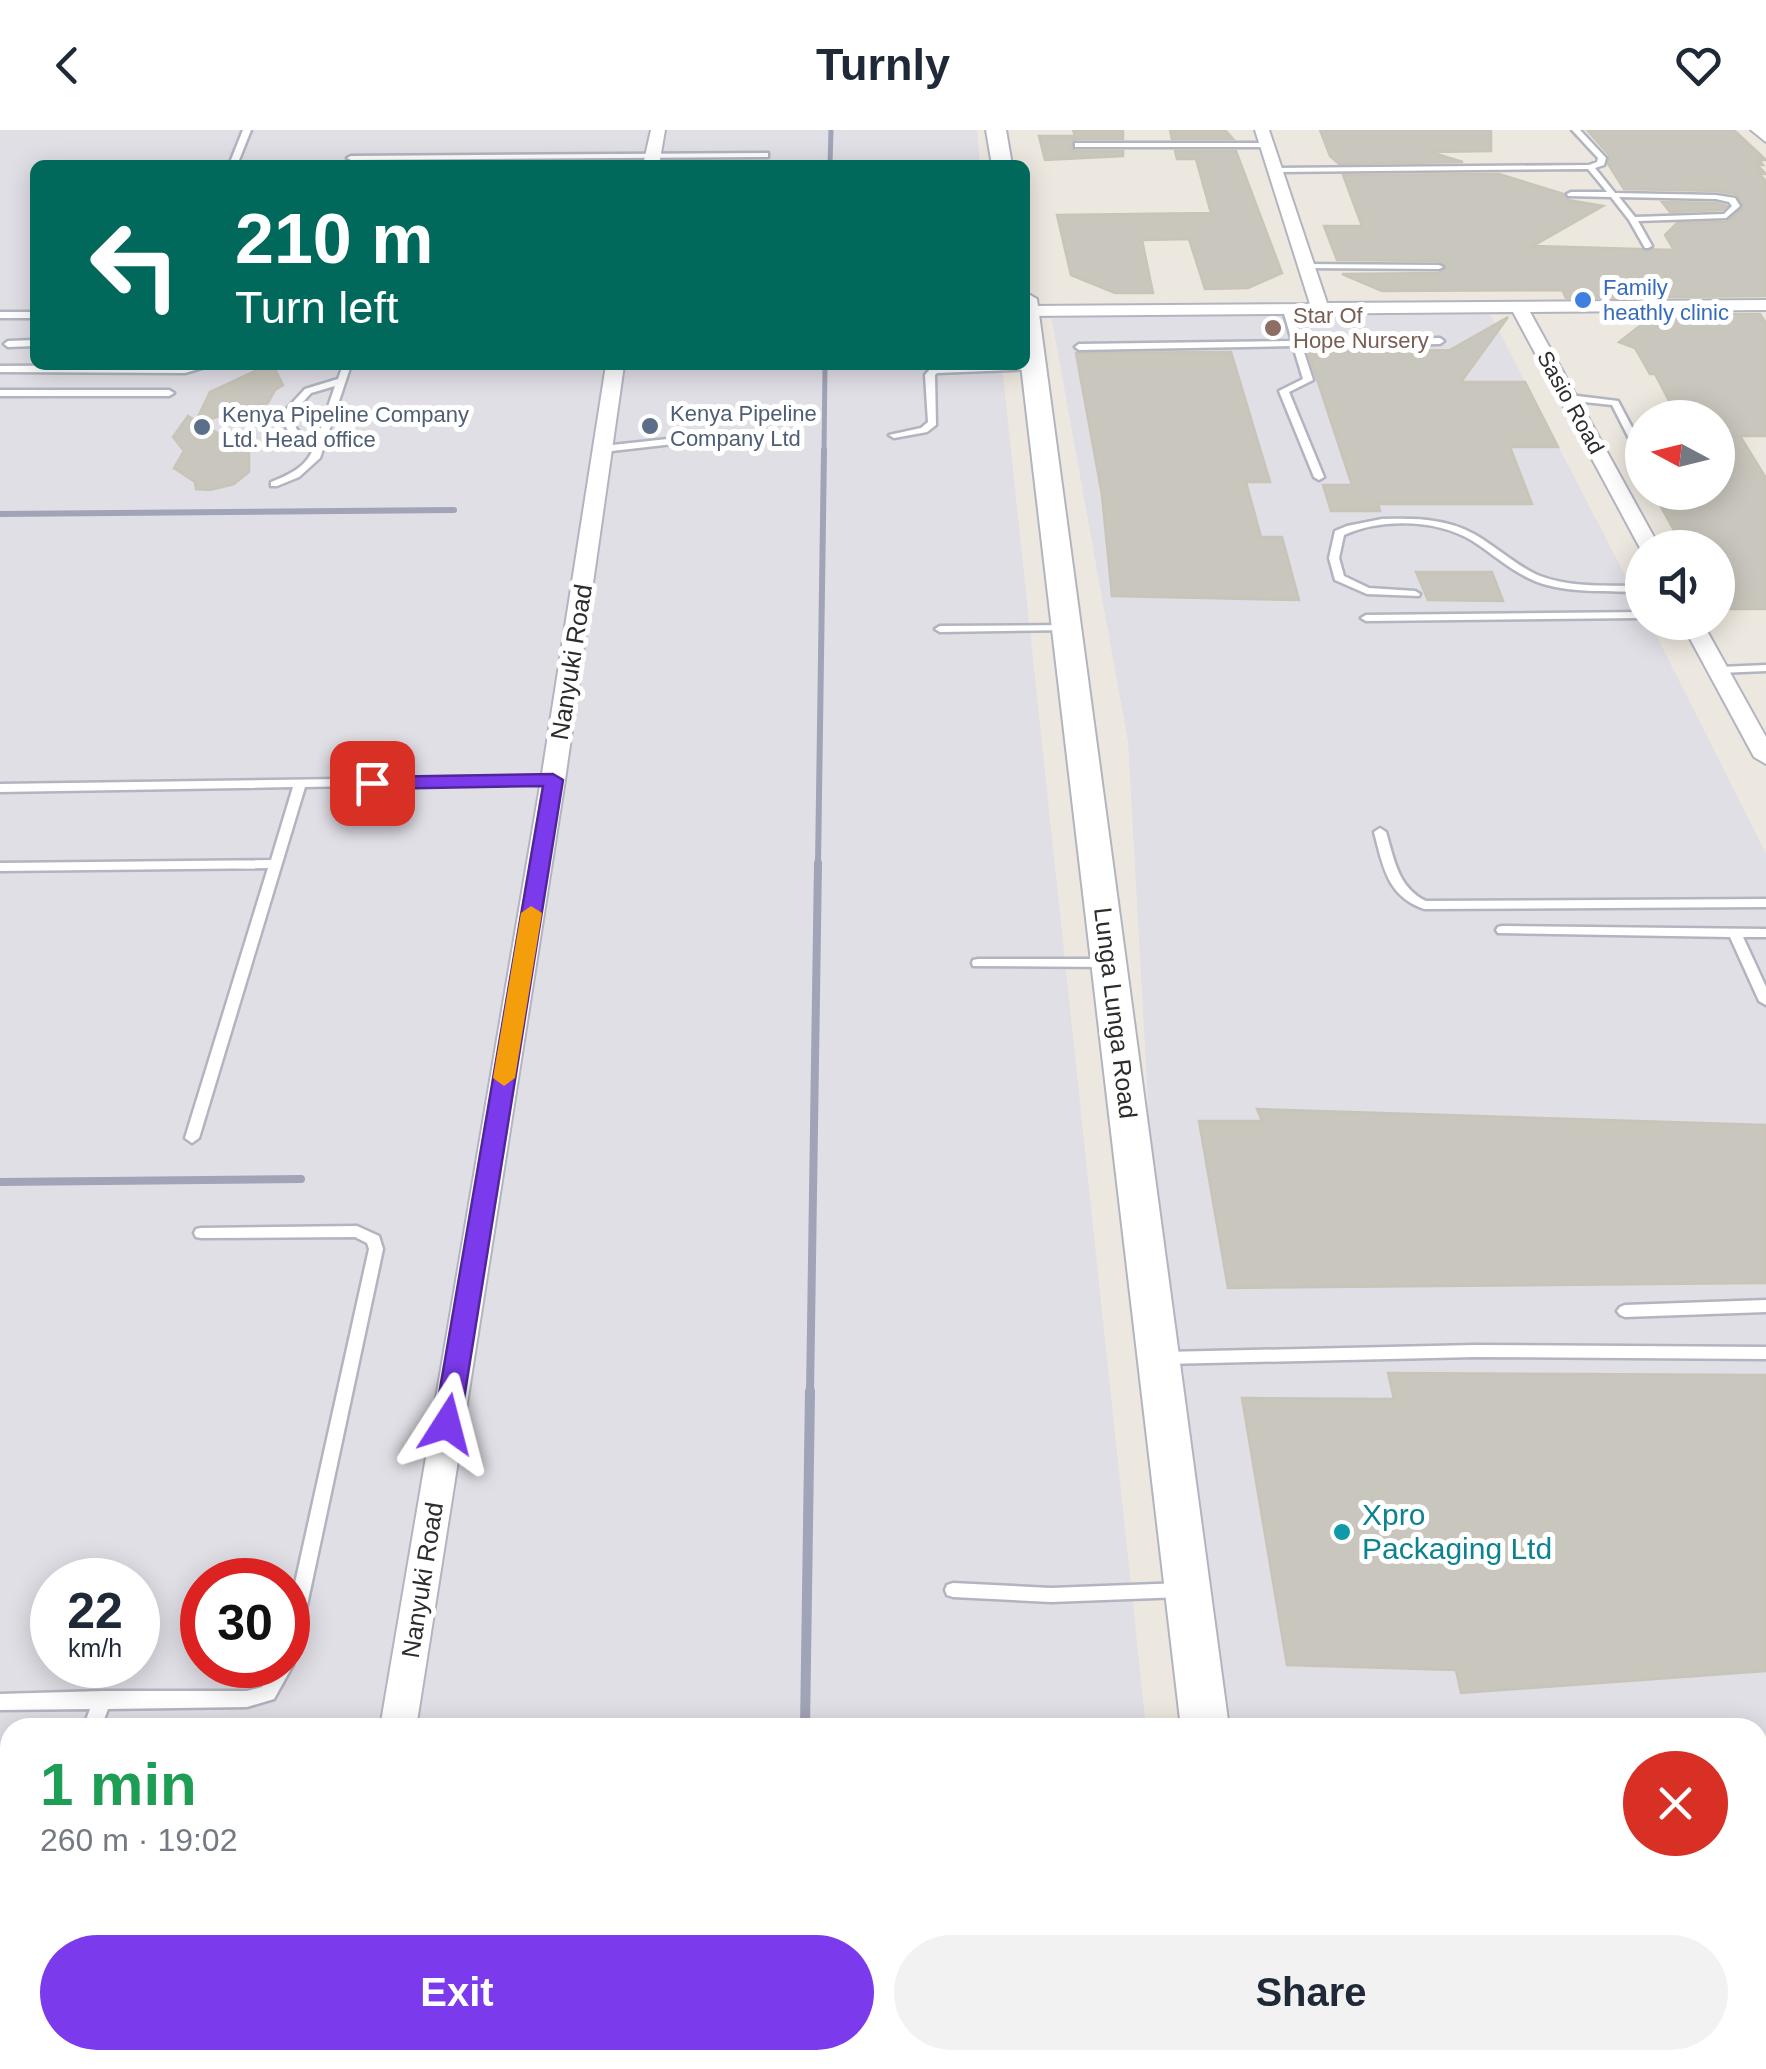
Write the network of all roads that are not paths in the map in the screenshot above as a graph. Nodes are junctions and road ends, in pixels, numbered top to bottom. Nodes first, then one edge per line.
1 (247, 130) edge
2 (658, 130) edge
3 (996, 130) edge
4 (1576, 130) edge
5 (1758, 130) edge
6 (1265, 138) edge
7 (1766, 138) edge
8 (1078, 145) dead end
9 (765, 156) dead end
10 (351, 158) dead end
11 (236, 160) edge
12 (552, 160) edge
13 (652, 160) edge
14 (675, 160) edge
15 (1001, 160) edge
16 (1590, 168) junction
17 (1277, 170) junction
18 (1571, 194) dead end
19 (1612, 194) junction
20 (1633, 219) junction
21 (1648, 246) dead end
22 (1307, 266) junction
23 (1439, 266) dead end
24 (1766, 306) edge
25 (1030, 307) edge
26 (1320, 309) junction
27 (1520, 309) junction
28 (1287, 310) junction
29 (0, 315) edge
30 (30, 315) edge
31 (1030, 334) edge
32 (1440, 341) dead end
33 (30, 343) edge
34 (1296, 343) junction
35 (8, 344) dead end
36 (1079, 348) dead end
37 (1030, 367) edge
38 (1035, 367) junction
39 (0, 369) edge
40 (30, 369) edge
41 (87, 370) edge
42 (345, 370) edge
43 (615, 370) edge
44 (934, 370) edge
45 (341, 381) junction
46 (169, 392) dead end
47 (0, 393) edge
48 (73, 394) junction
49 (1569, 398) junction
50 (1625, 416) edge
51 (894, 435) dead end
52 (714, 437) dead end
53 (319, 446) junction
54 (603, 449) junction
55 (1319, 477) dead end
56 (274, 484) dead end
57 (1640, 530) edge
58 (1625, 588) edge
59 (1415, 594) dead end
60 (1625, 616) edge
61 (1366, 618) dead end
62 (1068, 628) junction
63 (940, 629) dead end
64 (1702, 640) edge
65 (1766, 668) edge
66 (1720, 670) junction
67 (1766, 758) edge
68 (553, 780) junction
69 (300, 784) junction
70 (0, 788) edge
71 (1380, 832) dead end
72 (275, 864) junction
73 (0, 867) edge
74 (1766, 903) edge
75 (1502, 930) dead end
76 (1735, 933) junction
77 (1766, 933) edge
78 (1110, 963) junction
79 (978, 964) dead end
80 (1766, 1001) edge
81 (192, 1138) dead end
82 (201, 1233) dead end
83 (1766, 1306) edge
84 (1625, 1311) dead end
85 (1766, 1353) edge
86 (1159, 1358) junction
87 (309, 1558) edge
88 (953, 1590) dead end
89 (1188, 1590) junction
90 (272, 1688) edge
91 (102, 1699) junction
92 (0, 1702) edge
93 (95, 1718) edge
94 (400, 1718) edge
95 (1205, 1718) edge

1 - 11 lane
2 - 13 street
3 - 15 main road
4 - 16 lane
5 - 7 street
6 - 8 lane
6 - 17 street
9 - 14 lane
10 - 12 lane
16 - 17 lane
16 - 19 lane
17 - 22 street
18 - 19 lane
19 - 20 lane
19 - 20 lane
20 - 21 lane
22 - 23 lane
22 - 26 street
24 - 27 street
25 - 28 street
26 - 27 street
26 - 28 street
27 - 49 street, Sasio Road
28 - 34 lane
29 - 30 lane
31 - 38 main road, Lunga Lunga Road
32 - 34 lane
33 - 35 lane
34 - 36 lane
34 - 55 lane
37 - 38 lane
38 - 62 main road, Lunga Lunga Road
39 - 40 lane
41 - 48 lane
42 - 45 lane
43 - 54 street, Nanyuki Road
44 - 51 lane
45 - 53 lane
45 - 53 lane
46 - 48 lane
47 - 48 lane
49 - 50 lane
49 - 57 street, Sasio Road
52 - 54 lane
53 - 56 lane
54 - 68 street, Nanyuki Road
58 - 59 lane
60 - 61 lane
62 - 63 lane
62 - 78 main road, Lunga Lunga Road
64 - 66 street
65 - 66 lane
66 - 67 street
68 - 69 lane
68 - 94 street, Nanyuki Road
69 - 70 lane
69 - 72 lane
71 - 74 lane
72 - 73 lane
72 - 81 lane
75 - 76 lane
76 - 77 lane
76 - 80 lane
78 - 79 lane
78 - 86 main road, Lunga Lunga Road
82 - 87 lane
83 - 84 lane
85 - 86 lane
86 - 89 main road, Lunga Lunga Road
88 - 89 lane
89 - 95 main road, Lunga Lunga Road
90 - 91 lane
91 - 92 lane
91 - 93 lane

